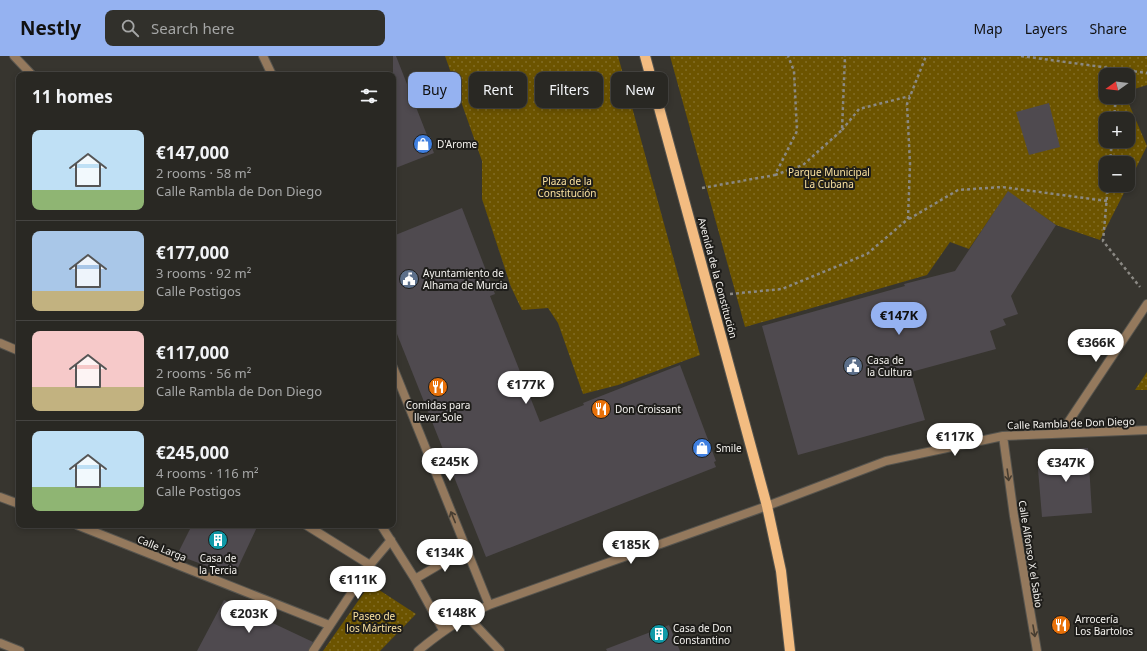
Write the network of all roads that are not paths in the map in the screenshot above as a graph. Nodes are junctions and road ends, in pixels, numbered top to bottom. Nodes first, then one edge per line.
1 (14, 56) edge
2 (263, 56) edge
3 (645, 56) edge
4 (29, 72) edge
5 (271, 72) edge
6 (1147, 304) edge
7 (0, 343) edge
8 (16, 350) edge
9 (396, 374) edge
10 (1147, 430) edge
11 (1061, 433) junction
12 (1003, 436) junction
13 (0, 497) edge
14 (16, 503) edge
15 (767, 506) junction
16 (85, 528) edge
17 (311, 528) edge
18 (383, 528) edge
19 (390, 540) junction
20 (466, 549) junction
21 (370, 565) junction
22 (415, 578) junction
23 (489, 605) junction
24 (466, 615) junction
25 (329, 625) junction
26 (443, 630) junction
27 (0, 643) edge
28 (20, 651) edge
29 (313, 651) edge
30 (418, 651) edge
31 (500, 651) edge
32 (790, 651) edge
33 (1037, 651) edge

1 - 4 street
2 - 5 street
3 - 15 main road, Avenida de la Constitución
6 - 11 street
7 - 8 street
20 -> 9 street
10 - 11 street, Calle Rambla de Don Diego
11 - 12 street, Calle Rambla de Don Diego
12 - 15 street, Calle Rambla de Don Diego
12 -> 33 street, Calle Alfonso X el Sabio
13 - 14 street
15 - 23 street, Calle Rambla de Don Diego
15 - 32 main road, Avenida de la Constitución
16 - 25 street, Calle Larga
17 - 21 street
18 - 19 street
19 - 21 street
19 - 22 street
20 - 22 street
20 - 23 street
21 - 25 street
22 - 26 street
23 - 24 street
24 - 26 street
24 - 31 street
25 - 29 street
26 - 30 street
27 - 28 street

